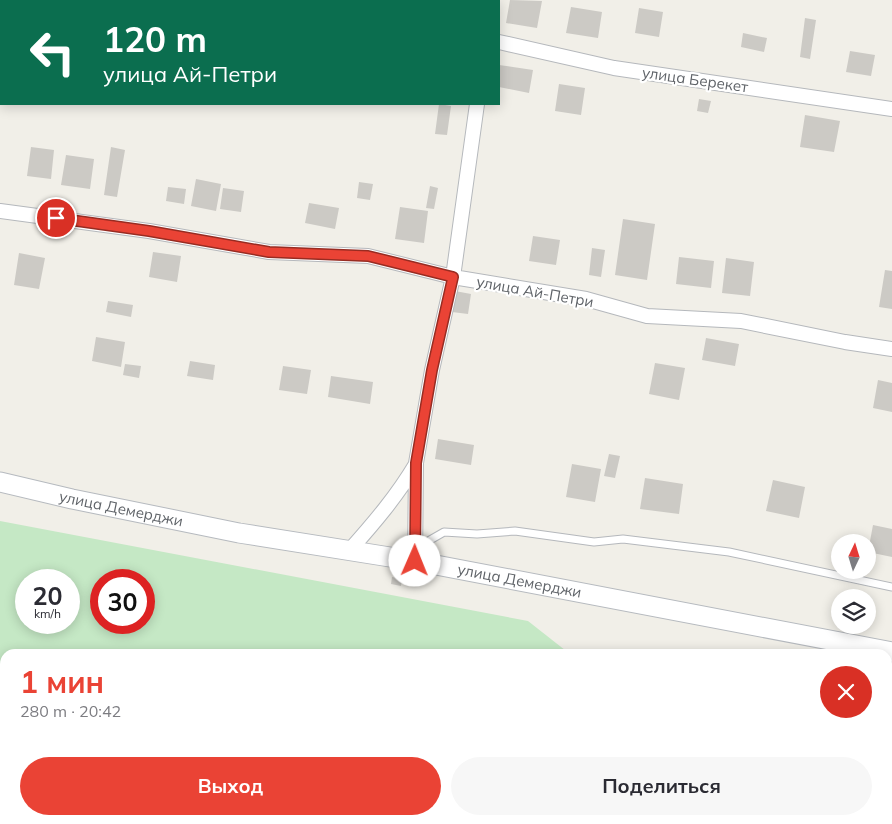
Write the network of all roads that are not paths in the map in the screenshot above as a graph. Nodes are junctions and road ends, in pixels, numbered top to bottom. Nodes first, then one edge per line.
1 (500, 42) edge
2 (477, 105) edge
3 (892, 109) edge
4 (0, 211) edge
5 (453, 277) junction
6 (892, 349) edge
7 (416, 463) junction
8 (0, 482) edge
9 (349, 551) junction
10 (415, 561) junction
11 (892, 587) edge
12 (876, 649) edge

1 - 3 street, улица Берекет
2 - 5 street
4 - 5 street, улица Ай-Петри
5 - 6 street, улица Ай-Петри
5 - 7 street
7 - 9 street
7 - 10 street
8 - 9 main road, улица Демерджи
9 - 10 main road, улица Демерджи
10 - 11 lane
10 - 12 main road, улица Демерджи

